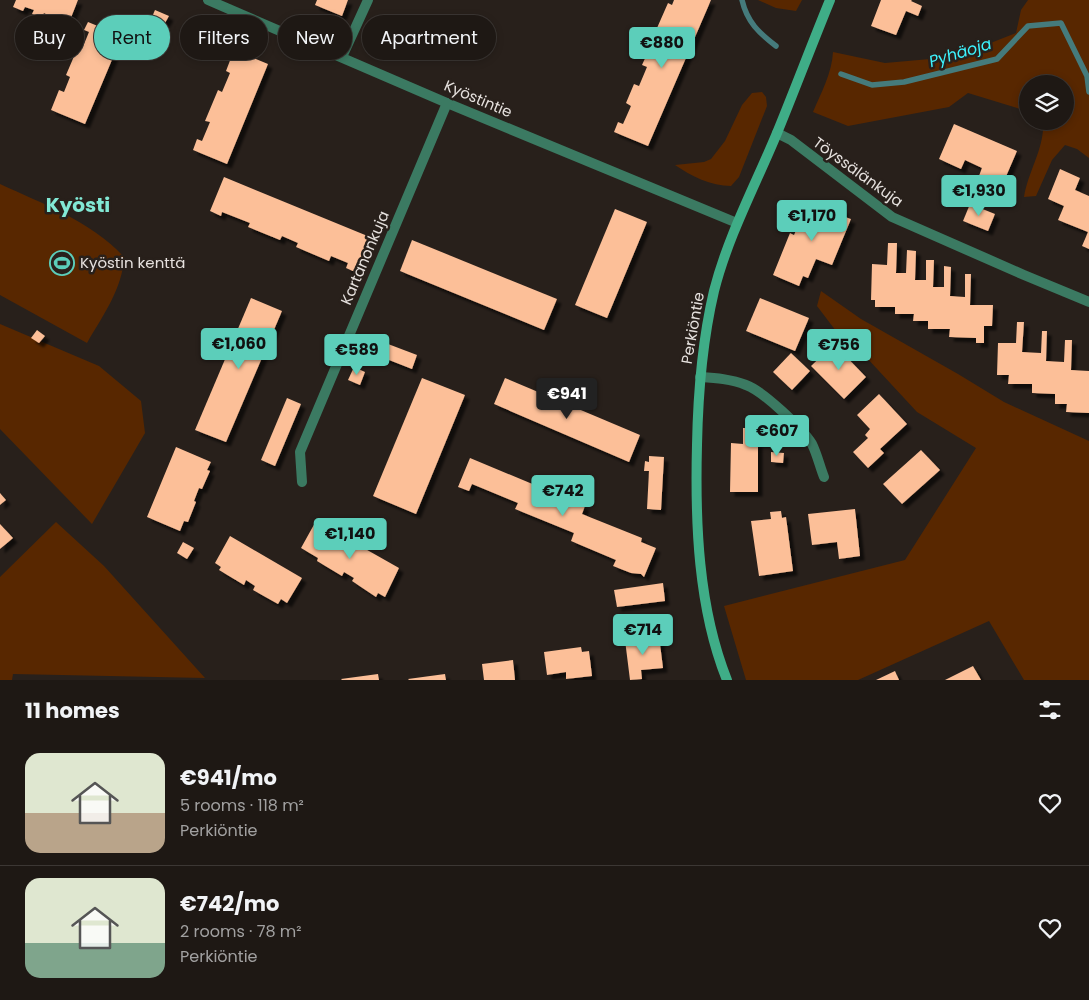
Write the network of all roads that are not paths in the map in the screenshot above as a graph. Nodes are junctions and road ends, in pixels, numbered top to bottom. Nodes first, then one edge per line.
1 (208, 0) edge
2 (368, 0) edge
3 (830, 0) edge
4 (278, 30) edge
5 (352, 35) edge
6 (349, 60) edge
7 (447, 103) junction
8 (777, 133) junction
9 (737, 223) junction
10 (1089, 302) edge
11 (700, 377) junction
12 (824, 477) dead end
13 (302, 482) dead end
14 (727, 680) edge

1 - 4 street, Kyöstintie
2 - 5 street
3 - 8 street, Perkiöntie
6 - 7 street, Kyöstintie
7 - 9 street, Kyöstintie
7 - 13 street, Kartanonkuja
8 - 9 street, Perkiöntie
8 - 10 street, Töyssälänkuja
9 - 11 street, Perkiöntie
11 - 12 street
11 - 14 street, Perkiöntie

